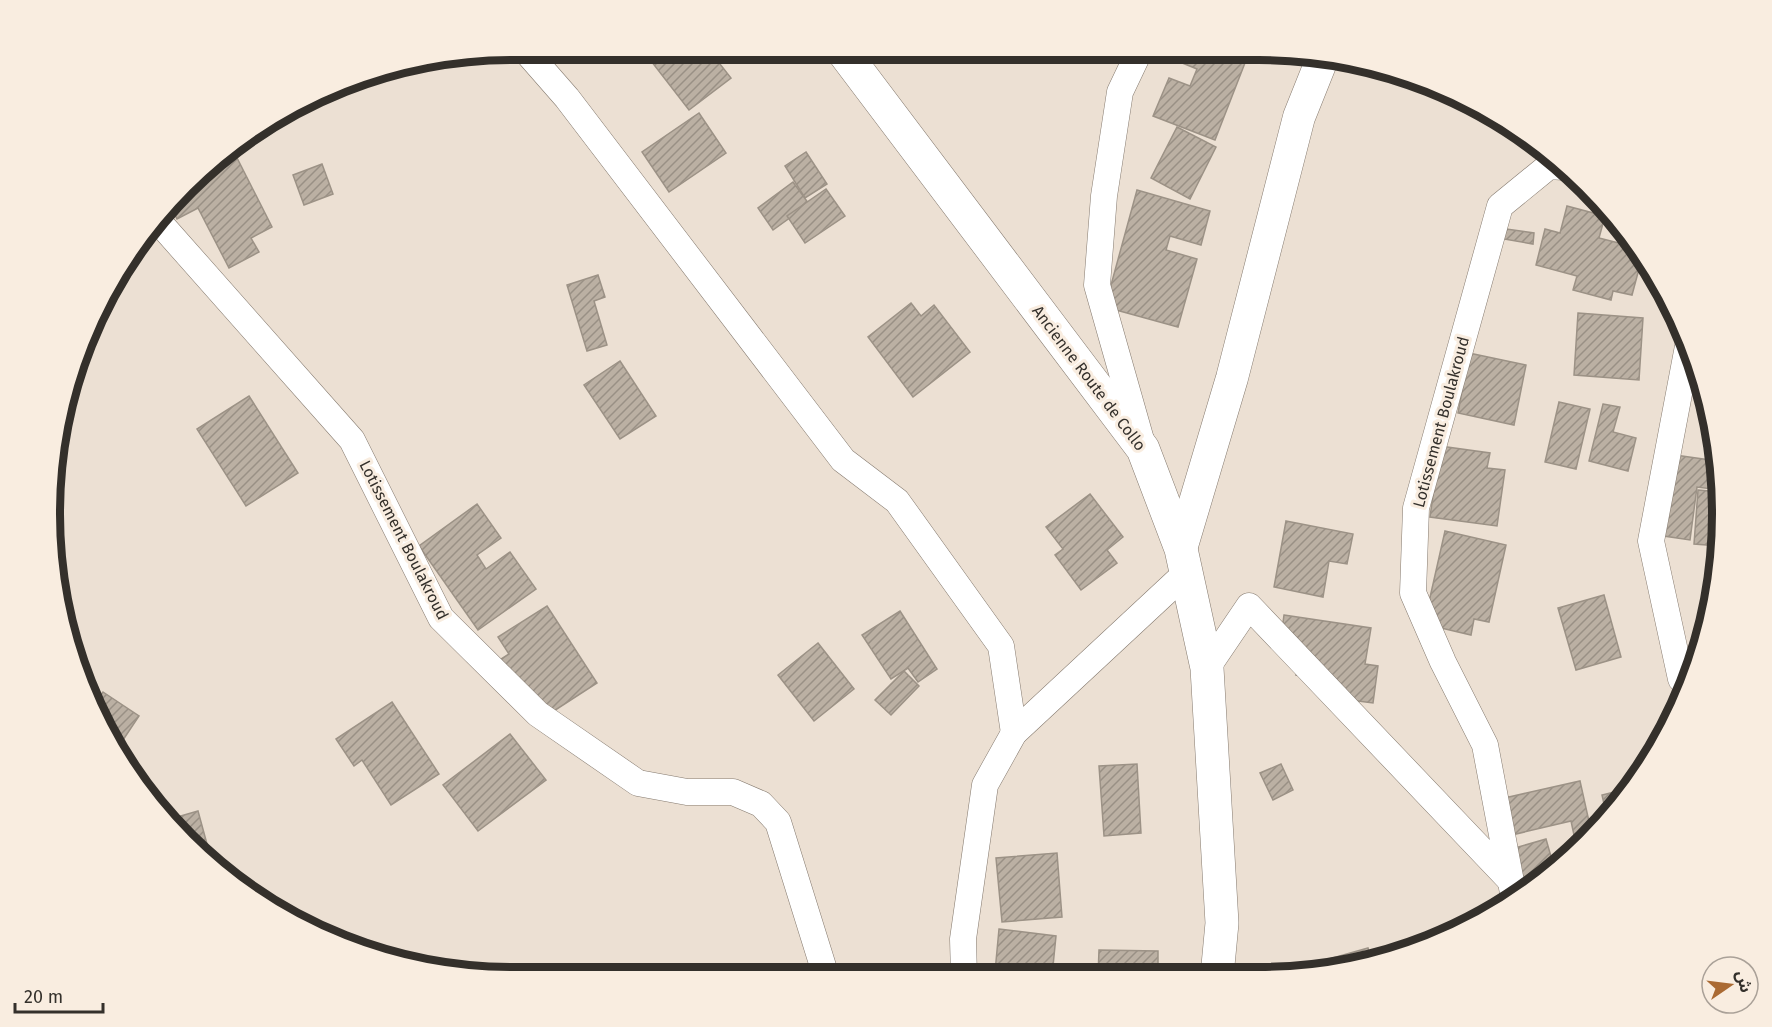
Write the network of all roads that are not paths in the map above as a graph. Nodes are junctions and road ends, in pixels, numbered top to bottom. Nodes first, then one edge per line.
1 (534, 60) edge
2 (850, 60) edge
3 (1135, 60) edge
4 (1320, 64) edge
5 (1550, 166) edge
6 (163, 226) edge
7 (1685, 361) edge
8 (1143, 449) junction
9 (1184, 561) junction
10 (1207, 668) junction
11 (1683, 672) edge
12 (1014, 733) junction
13 (1512, 889) edge
14 (823, 967) edge
15 (964, 967) edge
16 (1218, 967) edge

1 - 12 street
2 - 8 main road, Ancienne Route de Collo
3 - 8 street
4 - 9 street
5 - 13 street, Lotissement Boulakroud
6 - 14 street, Lotissement Boulakroud
7 - 11 street
8 - 9 main road, Ancienne Route de Collo
9 - 10 main road, Ancienne Route de Collo
9 - 12 street
10 - 13 street, Lotissement Boulakroud
10 - 16 main road, Ancienne Route de Collo
12 - 15 street

